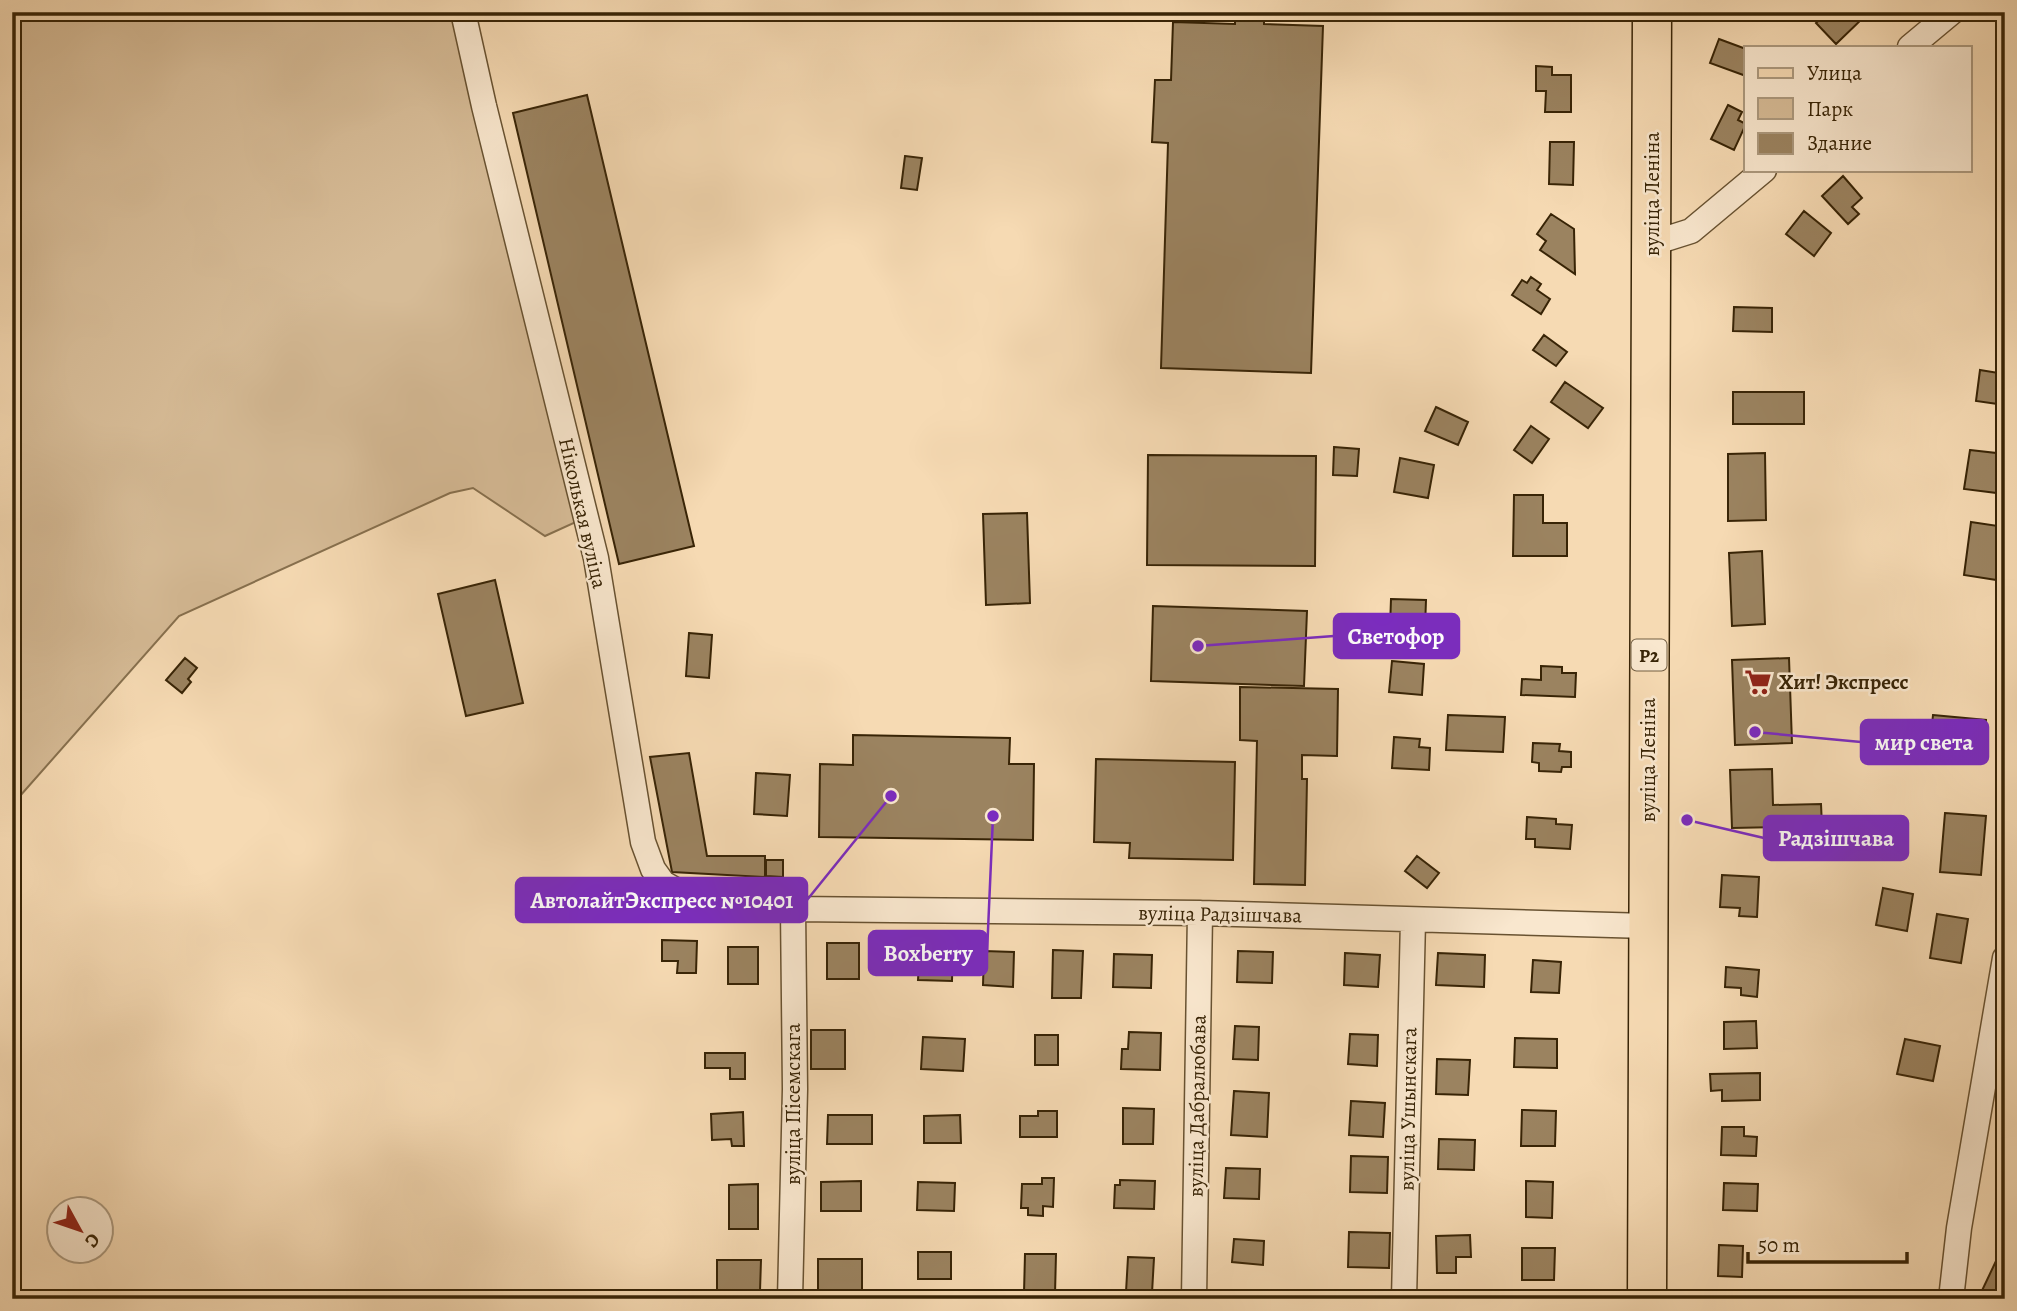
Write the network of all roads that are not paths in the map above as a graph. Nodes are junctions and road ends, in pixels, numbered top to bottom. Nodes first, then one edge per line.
1 (463, 12) edge
2 (1652, 12) edge
3 (1952, 12) edge
4 (1911, 46) edge
5 (1762, 172) edge
6 (1653, 243) junction
7 (793, 909) junction
8 (1200, 913) junction
9 (1413, 920) junction
10 (1647, 926) junction
11 (2005, 958) edge
12 (790, 1299) edge
13 (1194, 1299) edge
14 (1404, 1299) edge
15 (1647, 1299) edge
16 (1951, 1299) edge

1 - 7 street, Ніколькая вуліца
2 - 6 main road, вуліца Леніна / Р2
3 - 4 street
5 - 6 street
6 - 10 main road, вуліца Леніна / Р2
7 - 8 street, вуліца Радзішчава
7 - 12 street, вуліца Пісемскага
8 - 9 street, вуліца Радзішчава
8 - 13 street, вуліца Дабралюбава
9 - 10 street, вуліца Радзішчава
9 - 14 street, вуліца Ушынскага
10 - 15 main road, вуліца Леніна / Р2
11 - 16 street

